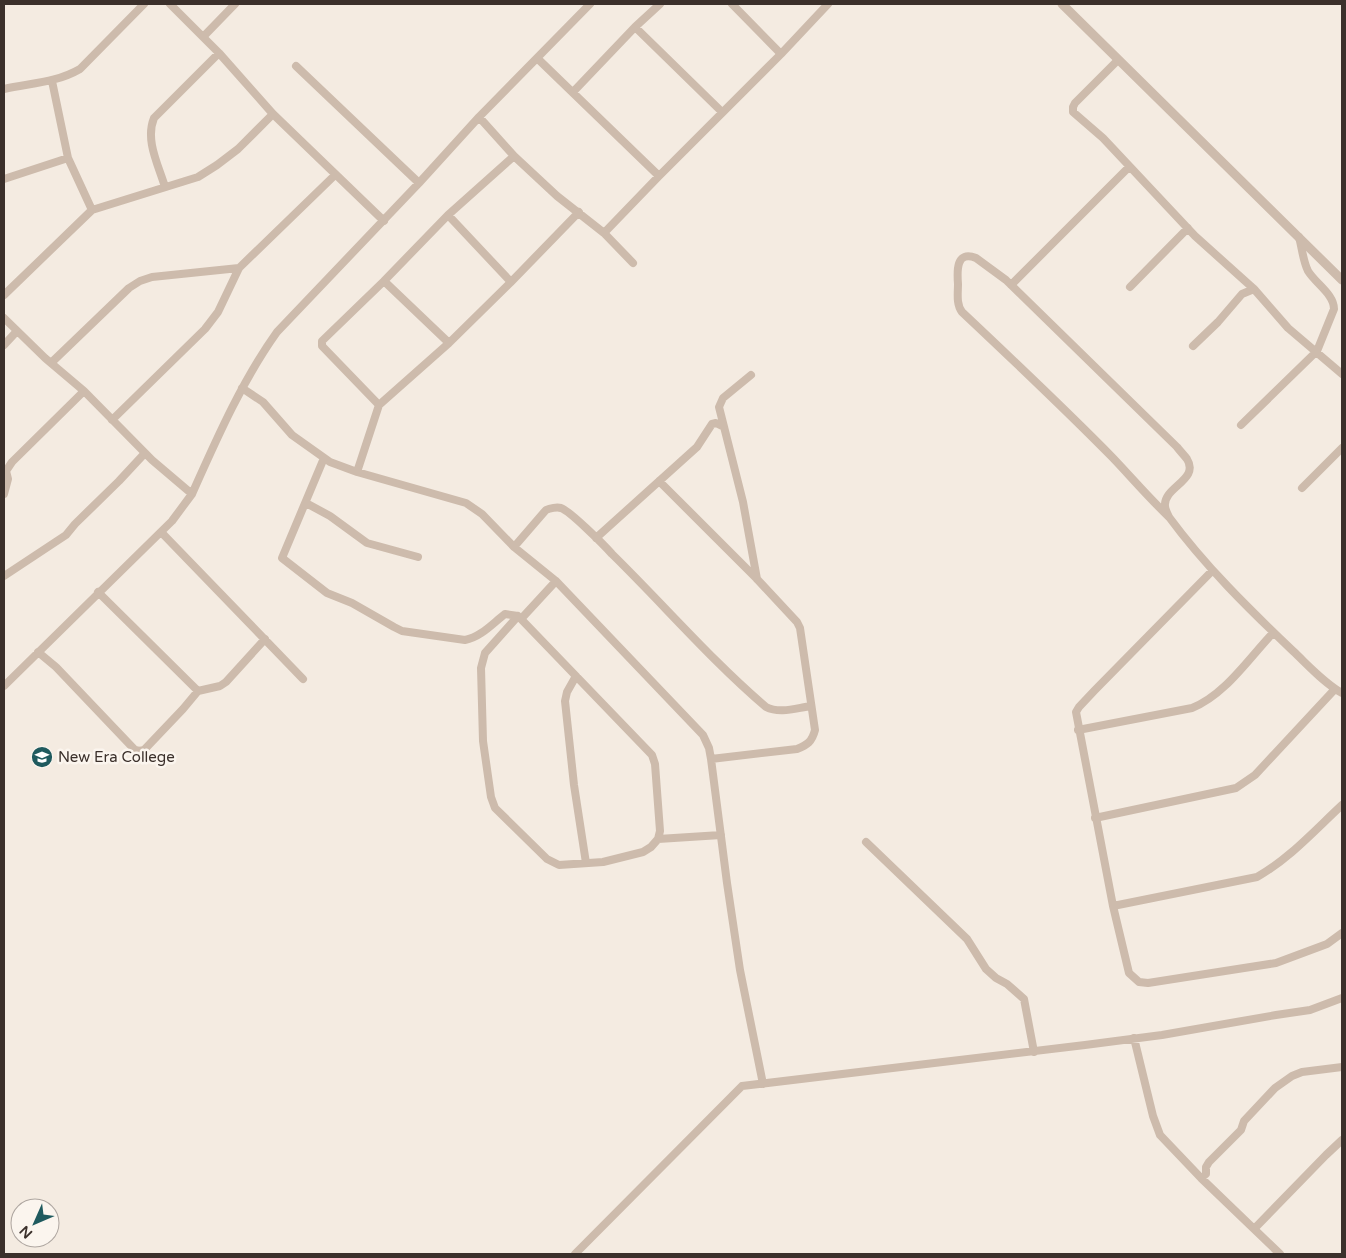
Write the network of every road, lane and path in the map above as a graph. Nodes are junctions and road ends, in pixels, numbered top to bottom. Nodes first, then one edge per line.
1 (144, 4) edge
2 (170, 4) edge
3 (235, 4) edge
4 (590, 4) edge
5 (660, 4) edge
6 (732, 4) edge
7 (828, 4) edge
8 (1062, 4) edge
9 (635, 27) junction
10 (203, 37) junction
11 (219, 53) junction
12 (781, 54) junction
13 (537, 58) junction
14 (1118, 60) junction
15 (296, 66) dead end
16 (52, 81) junction
17 (4, 89) edge
18 (573, 92) junction
19 (722, 112) junction
20 (274, 114) junction
21 (479, 117) junction
22 (514, 156) junction
23 (68, 158) junction
24 (1129, 167) junction
25 (335, 175) junction
26 (659, 176) junction
27 (4, 179) edge
28 (419, 183) junction
29 (165, 187) junction
30 (92, 210) junction
31 (579, 212) junction
32 (448, 215) junction
33 (384, 221) junction
34 (1188, 228) junction
35 (604, 233) junction
36 (1299, 237) junction
37 (633, 263) dead end
38 (239, 268) junction
39 (1243, 280) junction
40 (1342, 280) edge
41 (384, 281) junction
42 (511, 282) junction
43 (1011, 285) junction
44 (1130, 287) dead end
45 (1254, 289) junction
46 (1242, 294) junction
47 (4, 295) edge
48 (4, 318) edge
49 (17, 331) junction
50 (449, 343) junction
51 (4, 345) edge
52 (1192, 346) dead end
53 (1317, 351) junction
54 (51, 363) junction
55 (1342, 374) edge
56 (751, 375) dead end
57 (242, 388) junction
58 (84, 392) junction
59 (379, 405) junction
60 (112, 420) junction
61 (1241, 425) dead end
62 (724, 428) junction
63 (1342, 448) edge
64 (145, 453) junction
65 (324, 458) junction
66 (357, 472) junction
67 (659, 481) junction
68 (1302, 488) dead end
69 (4, 494) edge
70 (192, 494) junction
71 (306, 503) junction
72 (1168, 517) junction
73 (162, 532) junction
74 (596, 538) junction
75 (514, 548) junction
76 (418, 557) dead end
77 (1212, 571) junction
78 (4, 576) edge
79 (758, 579) junction
80 (556, 582) junction
81 (98, 592) junction
82 (520, 618) junction
83 (1273, 632) junction
84 (265, 639) junction
85 (38, 652) junction
86 (576, 676) junction
87 (303, 679) dead end
88 (4, 686) edge
89 (198, 691) junction
90 (1339, 691) edge
91 (811, 706) junction
92 (1078, 730) junction
93 (712, 759) junction
94 (1342, 805) edge
95 (1095, 818) junction
96 (721, 835) junction
97 (658, 839) junction
98 (866, 842) dead end
99 (586, 863) junction
100 (1113, 906) junction
101 (1342, 933) edge
102 (1342, 998) edge
103 (1134, 1038) junction
104 (1034, 1052) junction
105 (1342, 1067) edge
106 (763, 1084) junction
107 (1342, 1140) edge
108 (1201, 1178) junction
109 (1254, 1230) junction
110 (575, 1254) edge
111 (1280, 1254) edge

1 - 16 street
2 - 10 street
3 - 10 street
4 - 13 street
5 - 9 street
6 - 12 street
7 - 12 street
8 - 14 street
9 - 18 street
9 - 19 street
10 - 11 street
11 - 20 street
11 - 29 street
12 - 19 street
13 - 18 street
13 - 21 street
14 - 24 street
14 - 36 street
15 - 28 street
16 - 17 street
16 - 23 street
18 - 26 street
19 - 26 street
20 - 25 street
20 - 29 street
21 - 22 street
21 - 28 street
22 - 31 street
22 - 32 street
23 - 27 street
23 - 30 street
24 - 34 street
24 - 43 street
25 - 33 street
25 - 38 street
26 - 35 street
28 - 33 street
29 - 30 street
30 - 47 street
31 - 35 street
31 - 42 street
32 - 41 street
32 - 42 street
33 - 57 street
34 - 39 street
34 - 44 street
35 - 37 street
36 - 40 street
36 - 53 street
38 - 54 street
38 - 60 street
39 - 45 street
39 - 46 street
41 - 50 street
41 - 59 street
42 - 50 street
43 - 72 street
43 - 72 street
45 - 46 street
45 - 53 street
46 - 52 street
48 - 49 street
49 - 51 street
49 - 54 street
50 - 59 street
53 - 55 street
53 - 61 street
54 - 58 street
56 - 62 street
57 - 65 street
57 - 70 street
58 - 60 street
58 - 69 street
59 - 66 street
60 - 64 street
62 - 67 street
62 - 79 street
63 - 68 street
64 - 70 street
64 - 78 street
65 - 66 street
65 - 71 street
66 - 75 street
67 - 74 street
67 - 79 street
70 - 73 street
71 - 76 street
71 - 82 street
72 - 77 street
73 - 81 street
73 - 84 street
74 - 75 street
74 - 91 street
75 - 80 street
77 - 83 street
77 - 92 street
79 - 91 street
80 - 82 street
80 - 93 street
81 - 85 street
81 - 89 street
82 - 86 street
82 - 99 street
83 - 90 street
83 - 92 street
84 - 87 street
84 - 89 street
85 - 88 street
85 - 89 street
86 - 97 street
86 - 99 street
90 - 95 street
91 - 93 street
92 - 95 street
93 - 96 street
94 - 100 street
95 - 100 street
96 - 97 street
96 - 106 street
97 - 99 street
98 - 104 street
100 - 101 street
102 - 103 street
103 - 104 street
103 - 108 street
104 - 106 street
105 - 108 street
106 - 110 street
107 - 109 street
108 - 109 street
109 - 111 street

